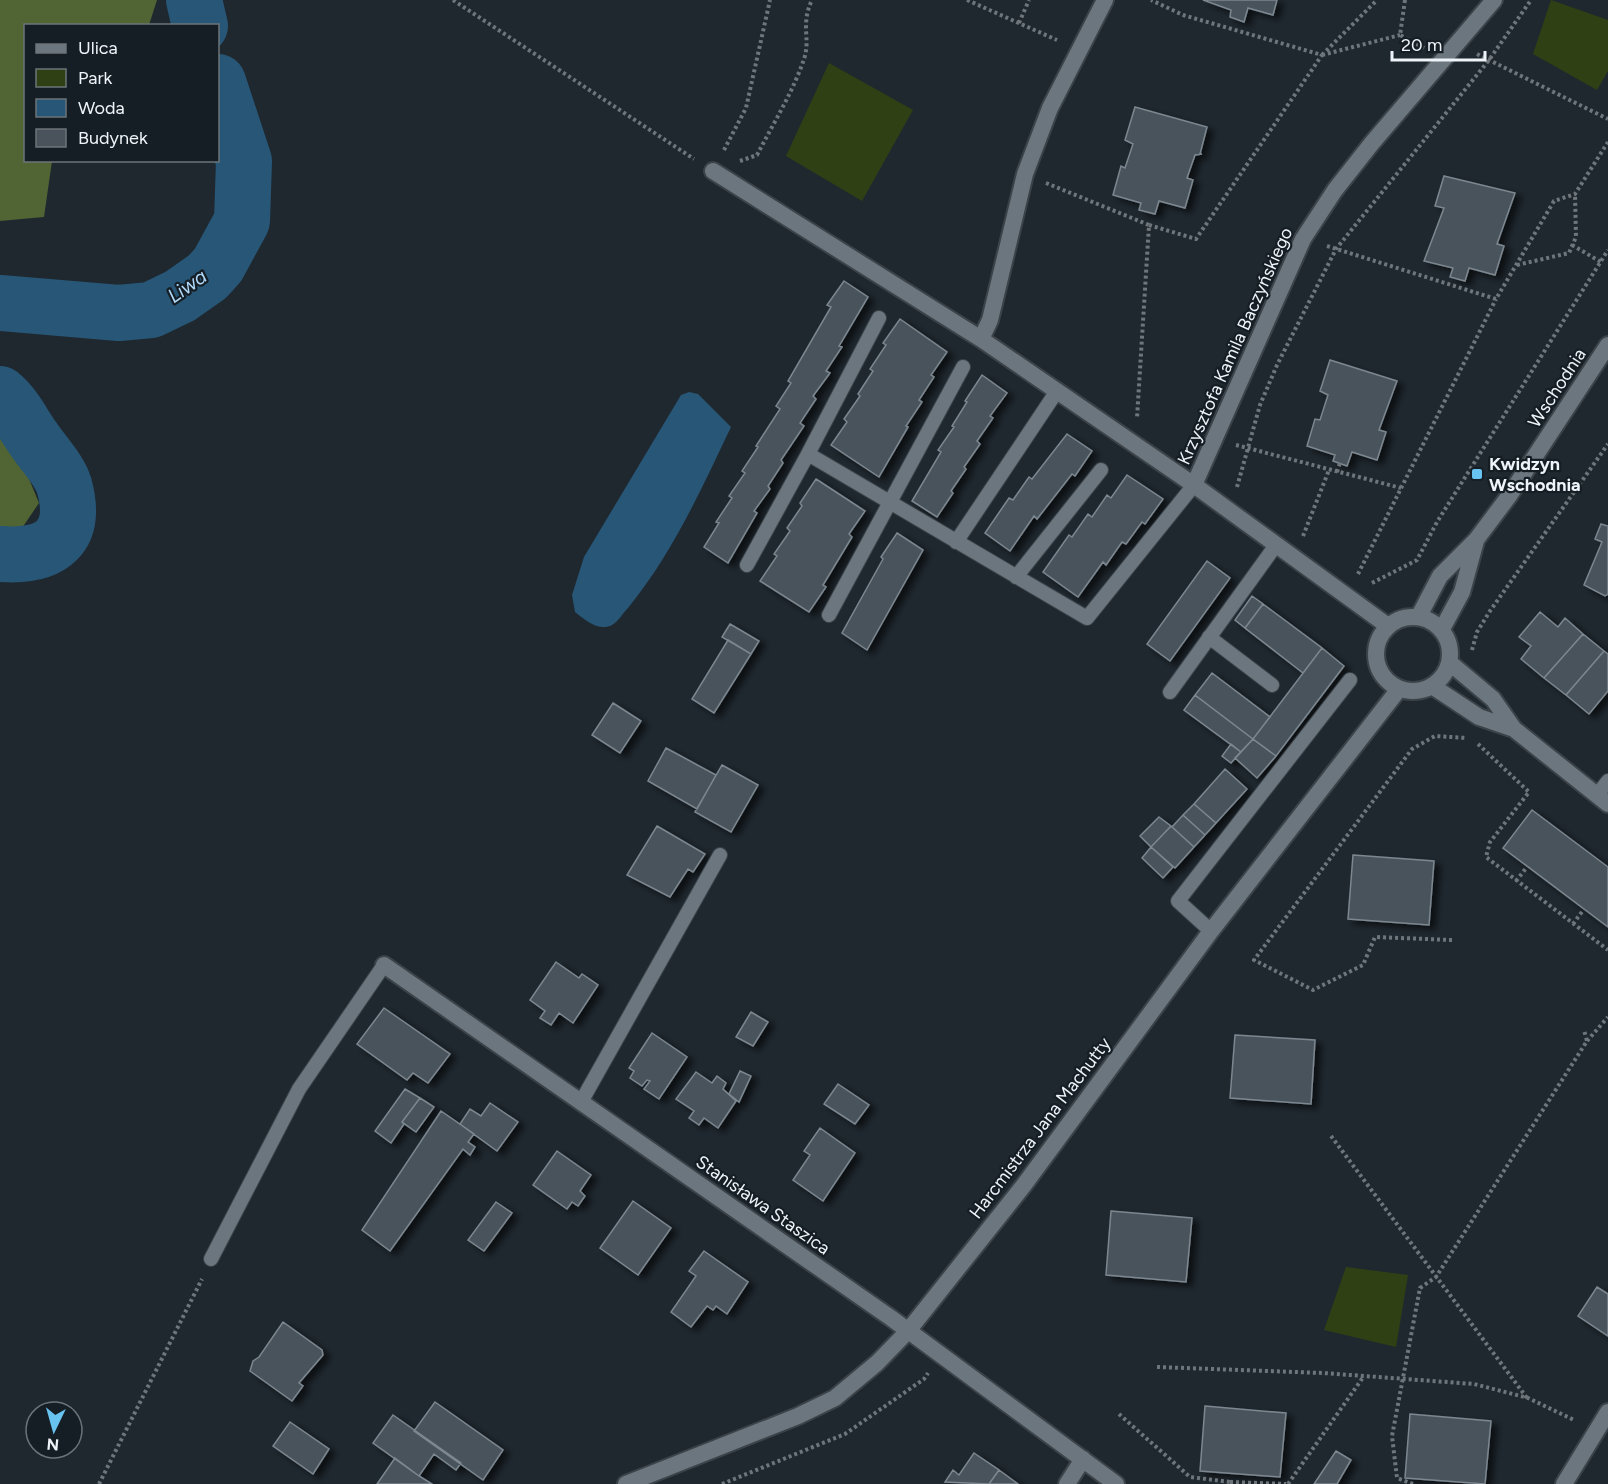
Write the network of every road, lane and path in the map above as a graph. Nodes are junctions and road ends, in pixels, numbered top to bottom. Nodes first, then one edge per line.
1 (453, 0) edge
2 (770, 0) edge
3 (812, 0) edge
4 (967, 0) edge
5 (1029, 0) edge
6 (1105, 0) edge
7 (1151, 0) edge
8 (1377, 0) edge
9 (1405, 0) edge
10 (1494, 0) edge
11 (1531, 0) edge
12 (1019, 23) junction
13 (1400, 35) junction
14 (1457, 44) junction
15 (1079, 50) junction
16 (1322, 55) junction
17 (1443, 59) junction
18 (1489, 60) junction
19 (1608, 119) edge
20 (1608, 142) edge
21 (712, 171) junction
22 (1025, 174) junction
23 (1575, 194) junction
24 (1149, 225) junction
25 (1303, 239) junction
26 (1572, 245) junction
27 (1336, 249) junction
28 (1608, 250) edge
29 (1601, 262) junction
30 (1516, 266) junction
31 (1496, 299) junction
32 (879, 318) dead end
33 (981, 339) junction
34 (1608, 345) edge
35 (963, 367) dead end
36 (1057, 391) junction
37 (1214, 438) junction
38 (1608, 444) edge
39 (1136, 445) junction
40 (1247, 449) junction
41 (808, 454) junction
42 (1340, 463) dead end
43 (1101, 470) dead end
44 (1329, 470) junction
45 (1337, 472) junction
46 (1194, 485) junction
47 (1401, 488) junction
48 (1236, 492) dead end
49 (891, 503) junction
50 (1303, 536) dead end
51 (1476, 540) junction
52 (956, 542) junction
53 (1276, 545) junction
54 (1417, 560) dead end
55 (747, 565) dead end
56 (1358, 574) dead end
57 (1016, 577) junction
58 (1490, 611) dead end
59 (829, 615) dead end
60 (1419, 616) junction
61 (1388, 626) junction
62 (1442, 629) junction
63 (1209, 638) junction
64 (1450, 663) junction
65 (1350, 680) dead end
66 (1272, 685) dead end
67 (1432, 686) junction
68 (1399, 688) junction
69 (1170, 692) dead end
70 (1514, 729) junction
71 (1608, 781) edge
72 (1603, 800) edge
73 (720, 855) dead end
74 (1527, 867) dead end
75 (1516, 881) junction
76 (1584, 909) dead end
77 (1573, 924) junction
78 (1211, 931) junction
79 (1452, 940) dead end
80 (1608, 950) edge
81 (384, 964) joint
82 (1608, 1017) edge
83 (1584, 1030) dead end
84 (1587, 1041) junction
85 (581, 1102) junction
86 (1331, 1136) dead end
87 (211, 1259) joint
88 (1436, 1277) junction
89 (908, 1331) junction
90 (940, 1355) junction
91 (1157, 1367) dead end
92 (1364, 1376) junction
93 (1403, 1378) junction
94 (1528, 1398) junction
95 (1608, 1412) edge
96 (1119, 1414) dead end
97 (1596, 1432) junction
98 (1083, 1459) junction
99 (1229, 1483) edge
100 (99, 1484) edge
101 (626, 1484) edge
102 (722, 1484) edge
103 (1067, 1484) edge
104 (1116, 1484) edge
105 (1287, 1484) edge
106 (1413, 1484) edge
107 (1564, 1484) edge

1 - 21 path
2 - 21 path
3 - 21 path
4 - 12 path
5 - 12 path
6 - 15 street
7 - 16 path
8 - 16 path
9 - 13 path
10 - 14 street, Krzysztofa Kamila Baczyńskiego
11 - 18 path
12 - 15 path
13 - 16 path
13 - 17 path
14 - 17 street, Krzysztofa Kamila Baczyńskiego
14 - 18 path
15 - 22 street
16 - 24 path
17 - 25 street, Krzysztofa Kamila Baczyńskiego
18 - 19 path
18 - 27 path
20 - 23 path
21 - 33 street
22 - 24 path
22 - 33 street
23 - 26 path
23 - 30 path
24 - 39 path
25 - 27 path
25 - 37 street, Krzysztofa Kamila Baczyńskiego
26 - 29 path
26 - 30 path
27 - 31 path
27 - 40 path
28 - 29 path
29 - 54 path
30 - 31 path
31 - 47 path
32 - 41 lane
33 - 36 street
34 - 51 street, Wschodnia
35 - 49 lane
36 - 39 street
36 - 52 lane
37 - 40 path
37 - 46 street, Krzysztofa Kamila Baczyńskiego
38 - 58 path
39 - 46 street
40 - 44 path
40 - 48 path
41 - 49 lane
41 - 55 lane
42 - 45 path
43 - 57 lane
44 - 45 path
44 - 50 path
45 - 47 path
46 - 53 street
46 - 57 lane
47 - 56 path
49 - 52 lane
49 - 59 lane
51 - 60 street, Wschodnia
51 - 62 street, Wschodnia
52 - 57 lane
53 - 61 street
53 - 63 lane
60 - 61 street
60 - 62 street
61 - 68 street
62 - 64 street
63 - 66 lane
63 - 69 lane
64 - 67 street
64 - 70 street
65 - 78 lane
67 - 68 street
67 - 70 street
68 - 78 street, Harcmistrza Jana Machutty
70 - 72 street
71 - 72 lane
73 - 85 lane
74 - 75 path
75 - 77 path
75 - 79 path
76 - 77 path
77 - 80 path
78 - 89 street, Harcmistrza Jana Machutty
81 - 85 street, Stanisława Staszica
81 - 87 lane
82 - 84 path
83 - 84 path
84 - 88 path
85 - 89 street, Stanisława Staszica
86 - 88 path
87 - 100 path
88 - 93 path
88 - 94 path
89 - 90 street, Stanisława Staszica
89 - 101 street, Harcmistrza Jana Machutty
90 - 98 street, Stanisława Staszica
90 - 102 path
91 - 92 path
92 - 93 path
92 - 105 path
93 - 94 path
93 - 106 path
94 - 97 path
95 - 97 street
96 - 99 path
97 - 107 street
98 - 103 street
98 - 104 street, Stanisława Staszica
99 - 105 path

